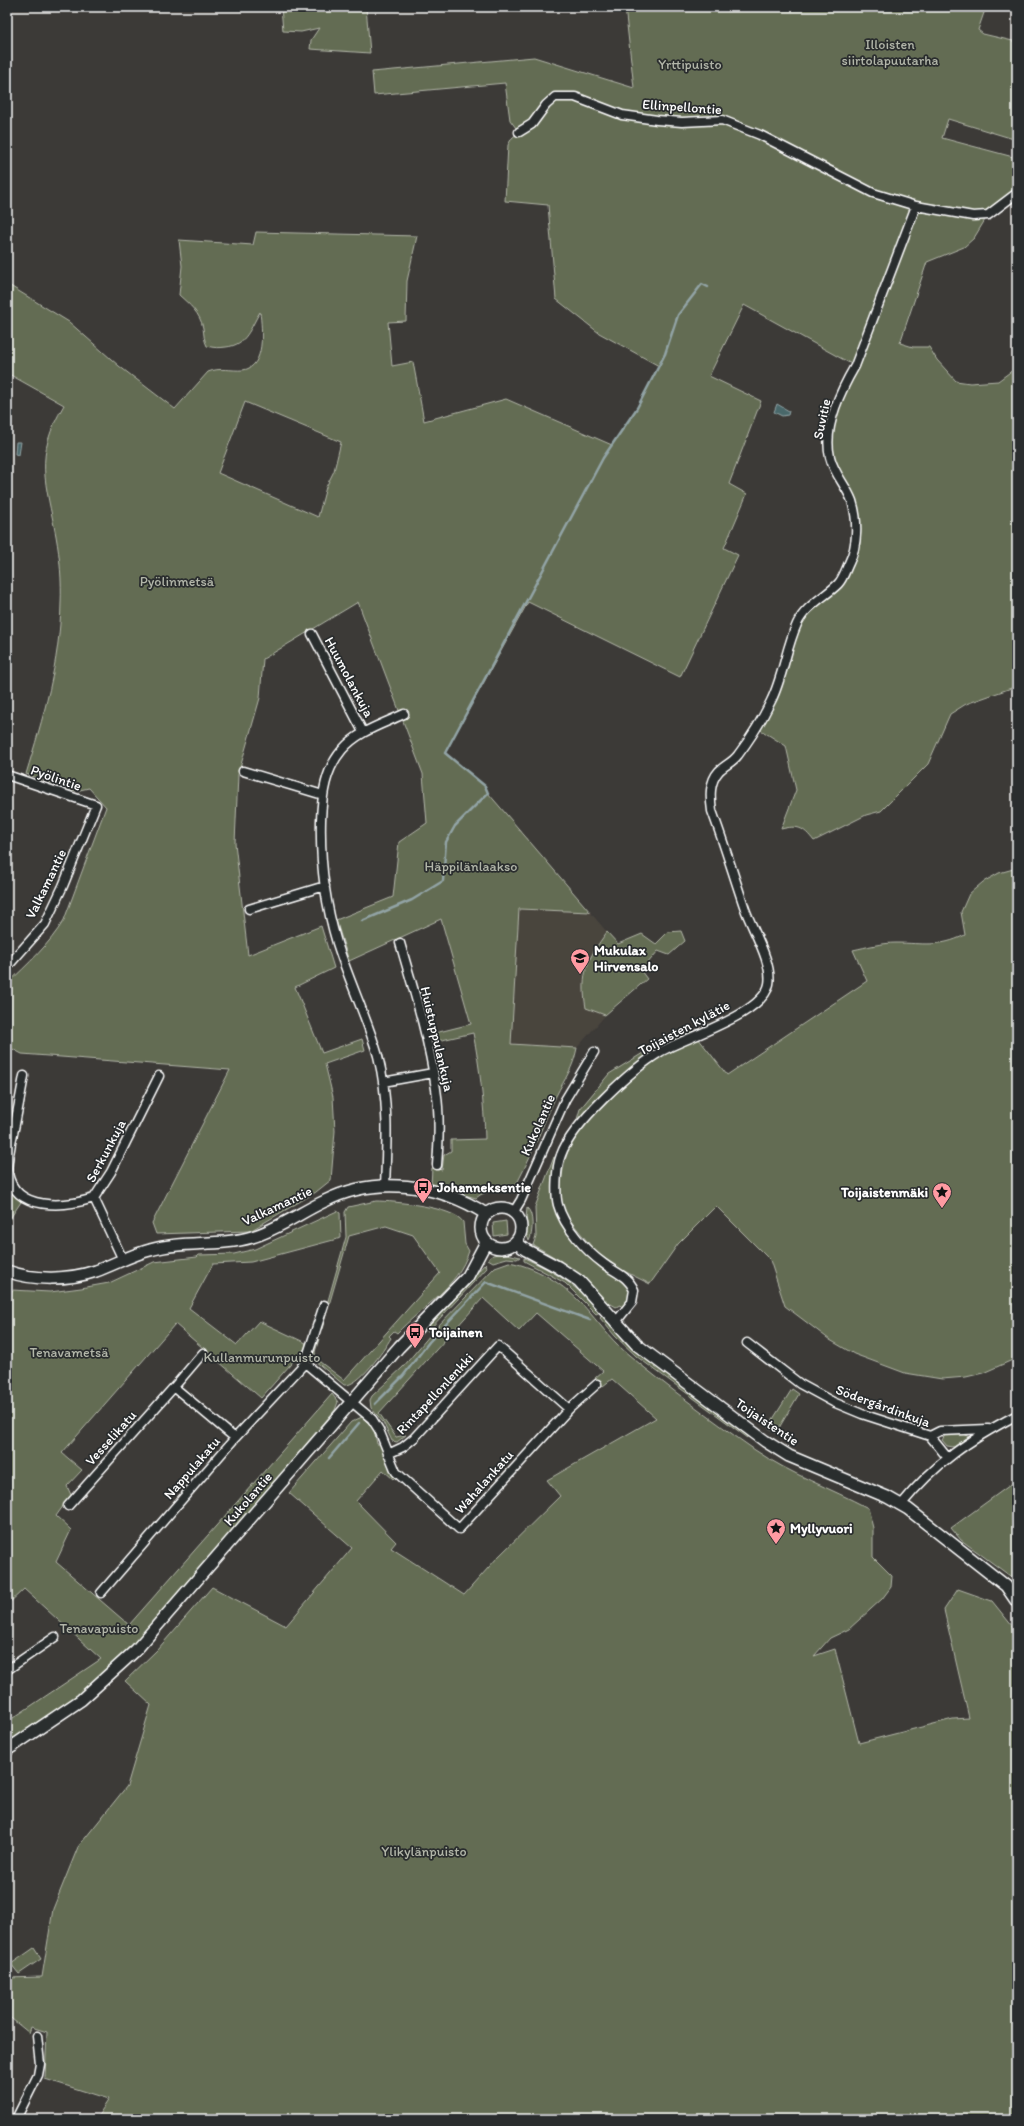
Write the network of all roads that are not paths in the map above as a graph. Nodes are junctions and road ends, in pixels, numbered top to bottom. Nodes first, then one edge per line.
1 (519, 132) dead end
2 (1017, 193) edge
3 (916, 206) junction
4 (312, 634) dead end
5 (404, 714) dead end
6 (756, 727) joint
7 (363, 732) junction
8 (243, 771) dead end
9 (7, 775) edge
10 (323, 795) junction
11 (96, 805) joint
12 (325, 886) junction
13 (249, 909) dead end
14 (400, 943) dead end
15 (7, 967) edge
16 (594, 1052) dead end
17 (433, 1073) junction
18 (24, 1076) dead end
19 (159, 1076) dead end
20 (383, 1082) junction
21 (437, 1165) dead end
22 (385, 1186) junction
23 (94, 1198) junction
24 (513, 1212) junction
25 (486, 1214) junction
26 (486, 1242) junction
27 (516, 1242) junction
28 (123, 1260) junction
29 (7, 1271) edge
30 (324, 1305) dead end
31 (615, 1323) junction
32 (747, 1343) dead end
33 (203, 1353) dead end
34 (305, 1362) junction
35 (597, 1384) dead end
36 (174, 1387) junction
37 (352, 1402) junction
38 (569, 1409) junction
39 (1017, 1415) edge
40 (989, 1429) junction
41 (930, 1436) junction
42 (235, 1438) junction
43 (388, 1454) junction
44 (947, 1457) junction
45 (901, 1505) junction
46 (68, 1506) dead end
47 (102, 1593) dead end
48 (1017, 1602) edge
49 (55, 1637) dead end
50 (7, 1670) edge
51 (7, 1750) edge
52 (37, 2036) dead end
53 (16, 2119) edge

1 - 3 street, Ellinpellontie
2 - 3 street
3 - 6 street, Suvitie
4 - 7 street, Huumolankuja
5 - 7 street
6 - 31 street, Toijaisten kylätie
7 - 10 street
8 - 10 street
9 - 11 street, Pyölintie
10 - 12 street
11 - 15 street, Valkamantie
12 - 13 street
12 - 20 street
14 - 17 street, Huistuppulankuja
16 - 24 street, Kukolantie
17 - 20 street
17 - 21 street, Huistuppulankuja
18 - 23 street
19 - 23 street, Serkunkuja
20 - 22 street
22 - 25 street, Valkamantie
22 - 28 street, Valkamantie
23 - 28 street, Serkunkuja
24 - 25 street
24 - 27 street
25 - 26 street
26 - 27 street
26 - 37 street, Kukolantie
27 - 31 street, Toijaistentie
28 - 29 street, Valkamantie
30 - 34 street, Nappulakatu
31 - 45 street, Toijaistentie
32 - 41 street, Södergårdinkuja
33 - 36 street, Vesselikatu
34 - 37 street
34 - 42 street, Nappulakatu
35 - 38 street, Wahalankatu
36 - 42 street
36 - 46 street, Vesselikatu
37 - 43 street, Wahalankatu
37 - 51 street, Kukolantie
38 - 43 street, Rintapellonlenkki
38 - 43 street, Wahalankatu
39 - 40 street
40 - 41 street
40 - 44 street
41 - 44 street, Södergårdinkuja
42 - 47 street, Nappulakatu
44 - 45 street
45 - 48 street, Toijaistentie
49 - 50 street
52 - 53 street

